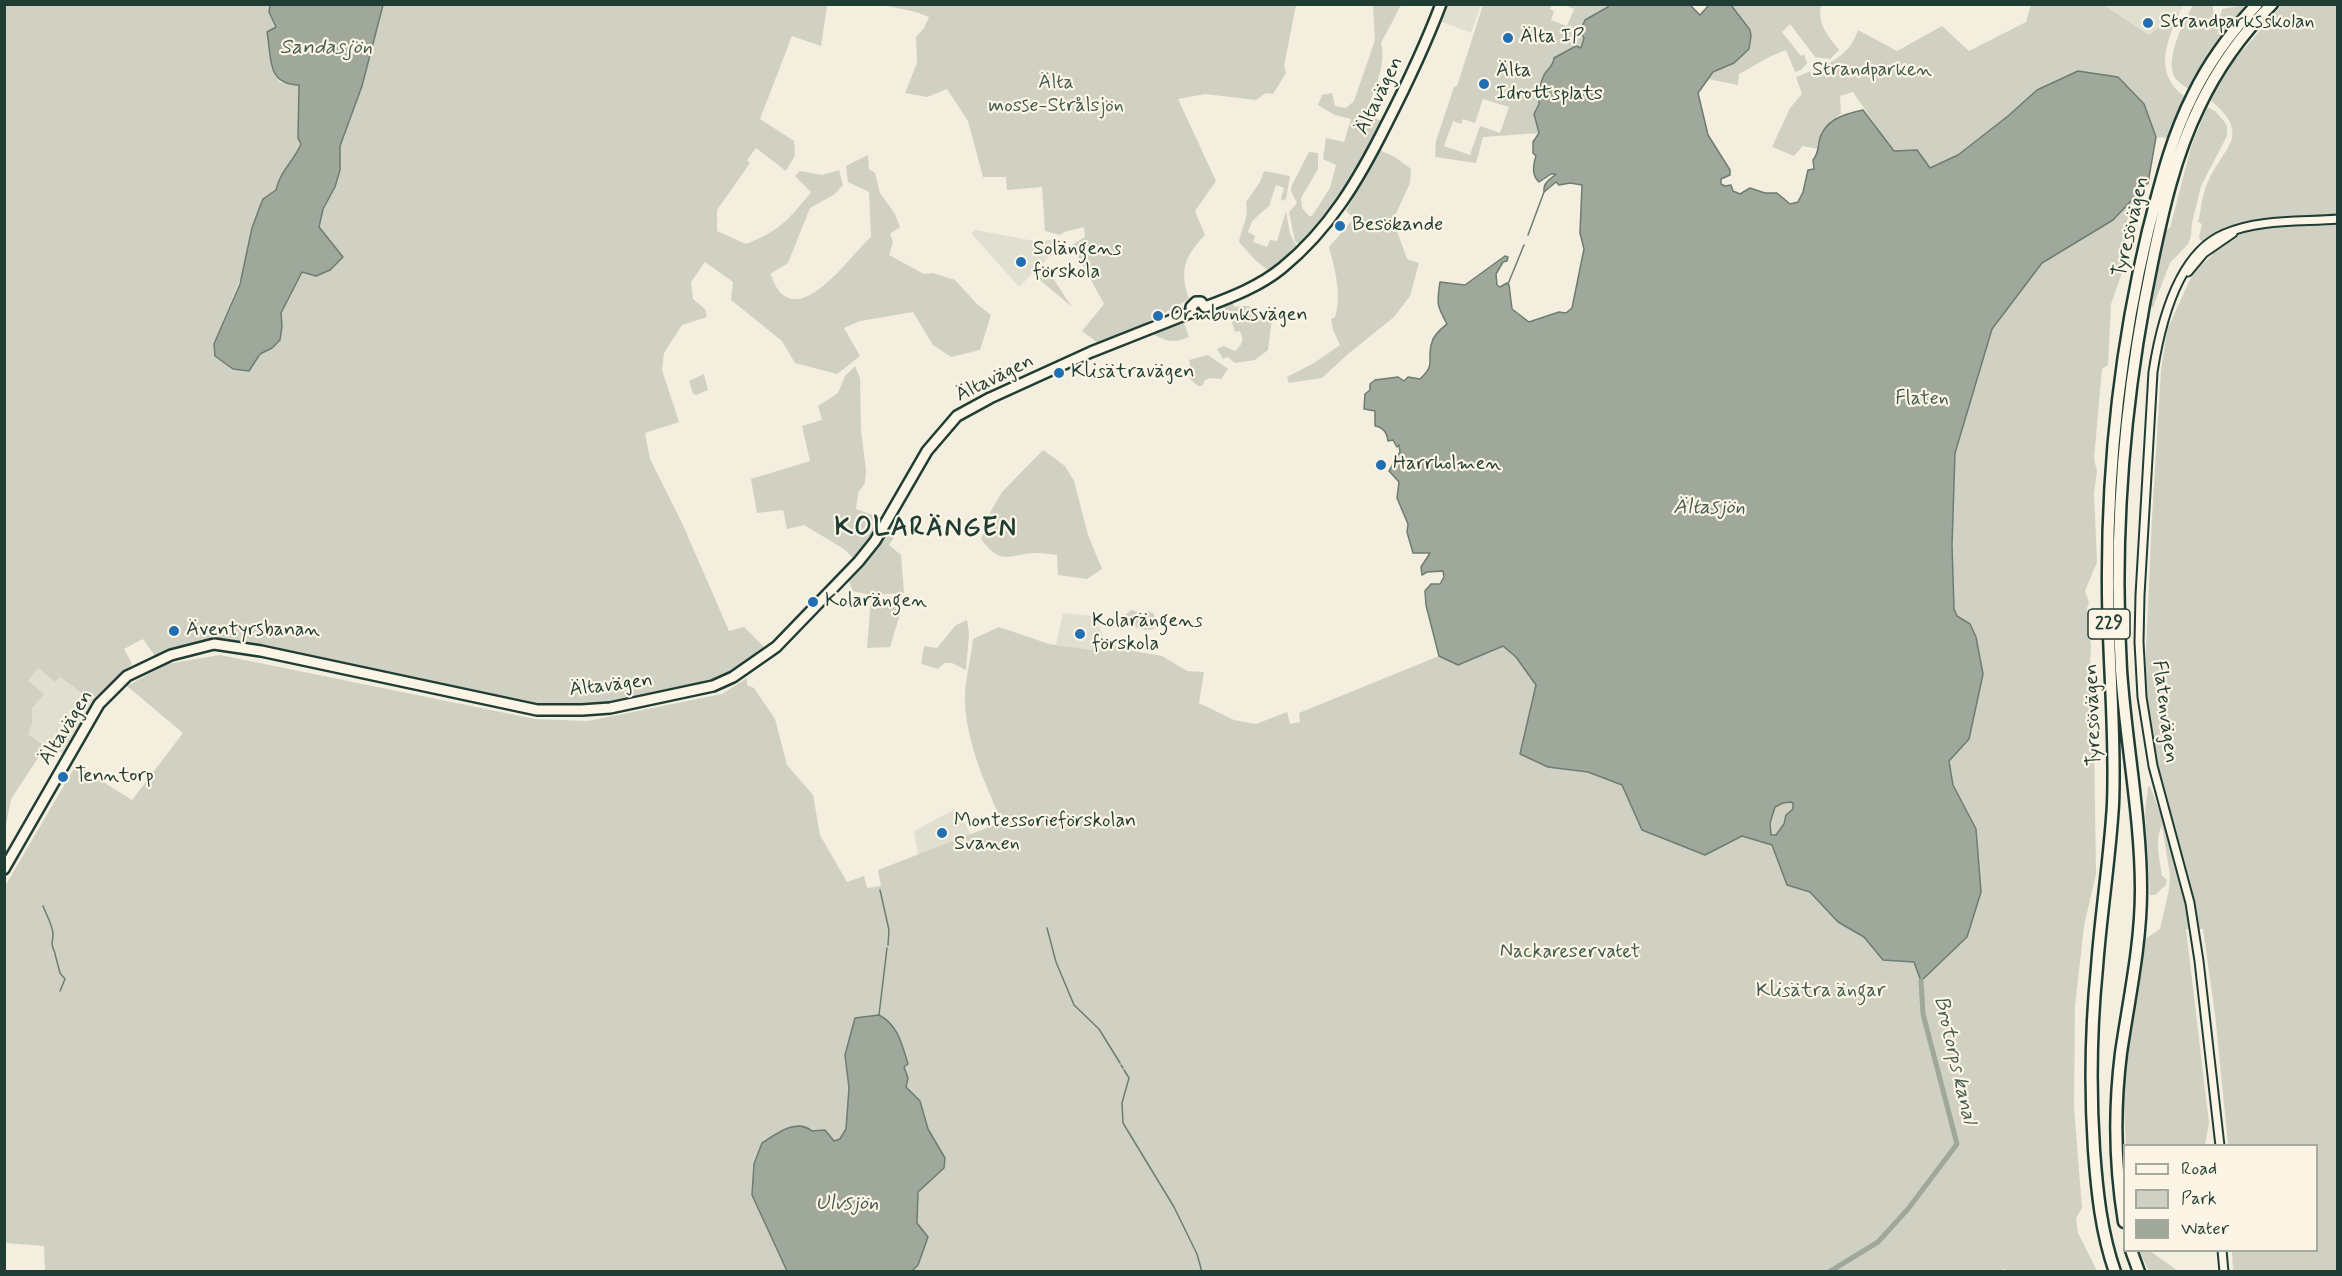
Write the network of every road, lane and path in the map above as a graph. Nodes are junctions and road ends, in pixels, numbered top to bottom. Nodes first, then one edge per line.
1 (1440, 4) edge
2 (2257, 4) edge
3 (2272, 4) edge
4 (2337, 219) edge
5 (4, 869) edge
6 (2220, 1144) edge
7 (2123, 1213) edge
8 (2131, 1252) edge
9 (2222, 1252) edge
10 (2115, 1272) edge
11 (2139, 1272) edge
12 (2224, 1272) edge

1 - 5 main road, Ältavägen
2 - 10 highway, Tyresövägen / 229
3 - 7 highway, Tyresövägen / 229
4 - 6 street, Flatenvägen
8 - 11 highway
9 - 12 street

